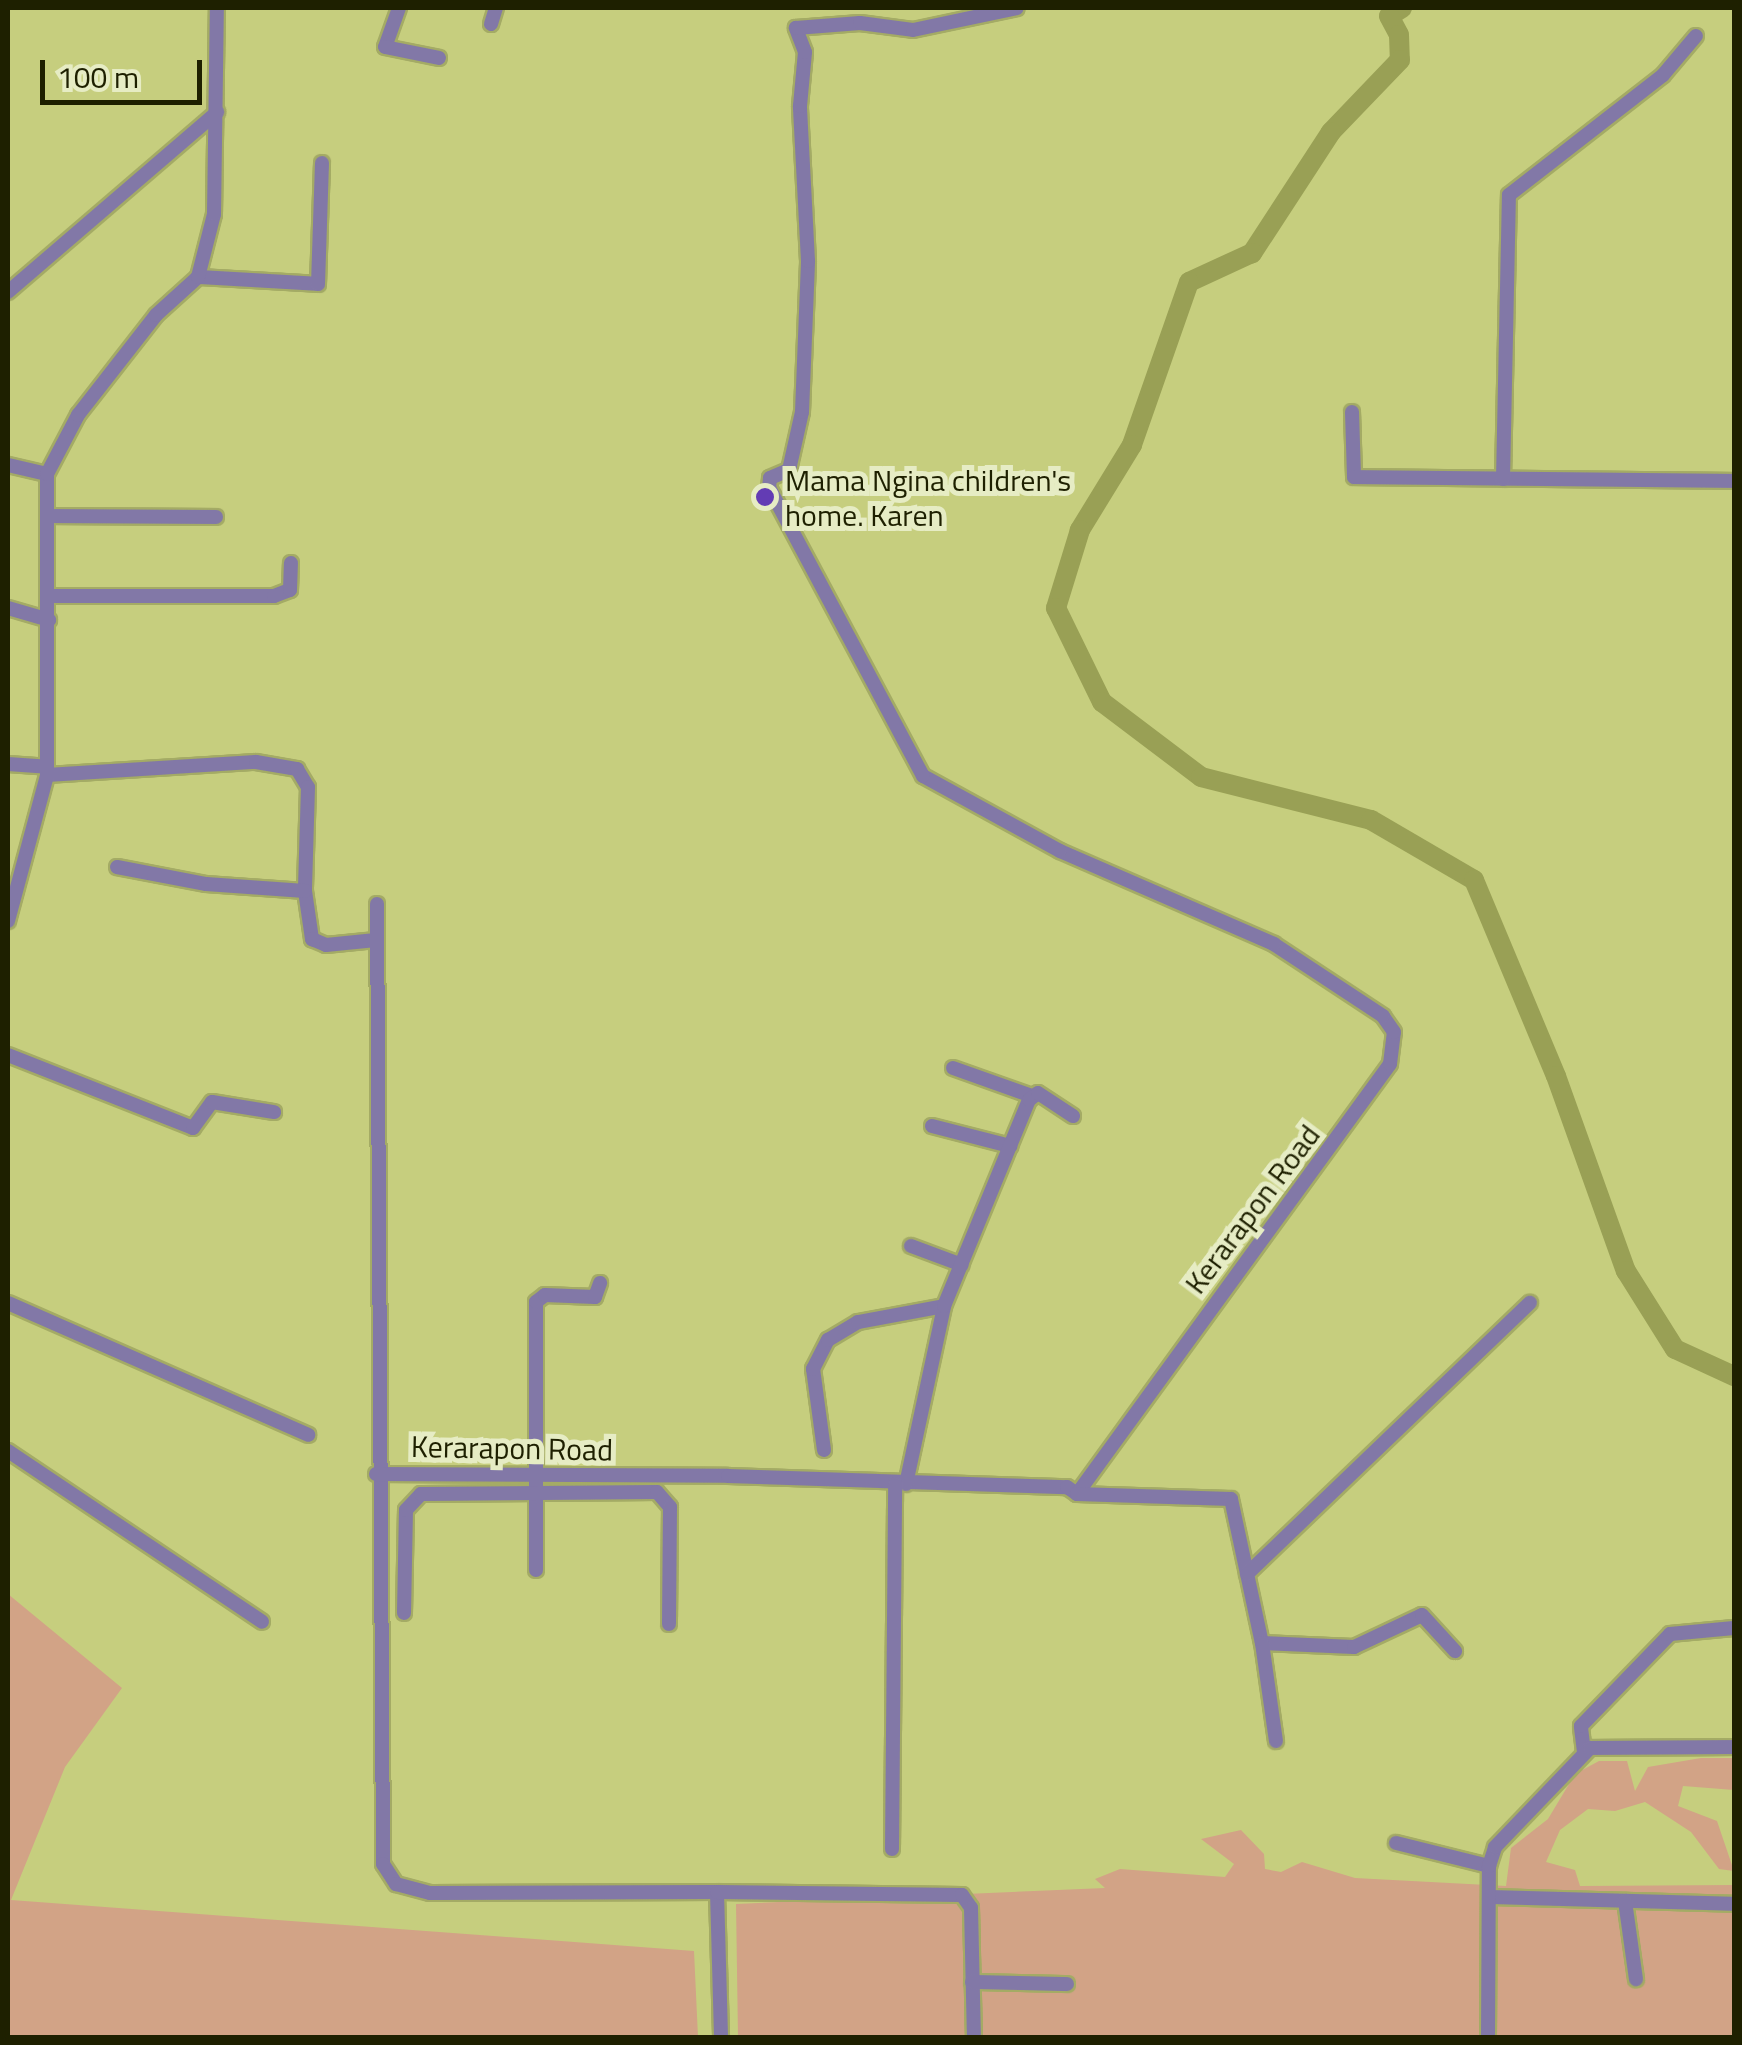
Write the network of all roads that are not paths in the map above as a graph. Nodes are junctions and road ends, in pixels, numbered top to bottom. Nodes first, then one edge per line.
1 (217, 8) edge
2 (398, 8) edge
3 (496, 8) edge
4 (1017, 8) edge
5 (490, 24) dead end
6 (1696, 36) dead end
7 (440, 58) dead end
8 (217, 112) junction
9 (322, 163) dead end
10 (198, 277) junction
11 (8, 292) edge
12 (1352, 412) dead end
13 (8, 464) edge
14 (47, 474) junction
15 (1503, 478) junction
16 (1734, 481) edge
17 (47, 516) junction
18 (216, 518) dead end
19 (291, 563) dead end
20 (49, 596) junction
21 (8, 608) edge
22 (49, 620) junction
23 (8, 764) edge
24 (47, 771) junction
25 (117, 866) dead end
26 (305, 890) junction
27 (11, 900) edge
28 (377, 904) dead end
29 (8, 921) edge
30 (376, 940) junction
31 (8, 1055) edge
32 (953, 1068) dead end
33 (1032, 1096) junction
34 (274, 1112) dead end
35 (1072, 1116) dead end
36 (932, 1126) dead end
37 (1010, 1146) junction
38 (911, 1246) dead end
39 (962, 1265) junction
40 (600, 1283) dead end
41 (8, 1302) edge
42 (1530, 1303) dead end
43 (944, 1306) junction
44 (308, 1435) dead end
45 (824, 1450) dead end
46 (8, 1452) edge
47 (376, 1474) junction
48 (537, 1476) junction
49 (901, 1484) junction
50 (536, 1494) junction
51 (1077, 1494) junction
52 (536, 1570) dead end
53 (1247, 1574) junction
54 (404, 1613) dead end
55 (262, 1622) dead end
56 (669, 1624) dead end
57 (1734, 1628) edge
58 (1262, 1643) junction
59 (1455, 1650) dead end
60 (1276, 1741) dead end
61 (1734, 1747) edge
62 (1584, 1752) junction
63 (1396, 1843) dead end
64 (892, 1849) dead end
65 (1489, 1866) junction
66 (717, 1892) junction
67 (1489, 1896) junction
68 (1625, 1901) junction
69 (1734, 1904) edge
70 (1636, 1980) dead end
71 (972, 1982) junction
72 (1067, 1984) dead end
73 (720, 2038) edge
74 (974, 2038) edge
75 (1488, 2038) edge

1 - 8 street
2 - 7 street
3 - 5 street
4 - 51 street, Kerarapon Road
6 - 15 street
8 - 10 street
8 - 11 street
9 - 10 street
10 - 14 street
12 - 15 street
13 - 14 street
14 - 17 street
15 - 16 street
17 - 18 street
17 - 20 street
19 - 20 street
20 - 22 street
21 - 22 street
22 - 24 street
23 - 24 street
24 - 26 street
24 - 27 street
25 - 26 street
26 - 30 street
27 - 29 street
28 - 30 street
30 - 47 street
31 - 34 street
32 - 33 street
33 - 35 street
33 - 37 street
36 - 37 street
37 - 39 street
38 - 39 street
39 - 43 street
40 - 48 street
41 - 44 street
42 - 53 street
43 - 45 street
43 - 49 street
46 - 55 street
47 - 48 street, Kerarapon Road
47 - 66 street, Kerarapon Road
48 - 49 street, Kerarapon Road
48 - 50 street
49 - 51 street, Kerarapon Road
49 - 64 street
50 - 52 street
50 - 54 street
50 - 56 street
51 - 53 street
53 - 58 street
57 - 62 street
58 - 59 street
58 - 60 street
61 - 62 street
62 - 65 street
63 - 65 street
65 - 67 street
66 - 71 street
66 - 73 street
67 - 68 street
67 - 75 street
68 - 69 street
68 - 70 street
71 - 72 street
71 - 74 street

